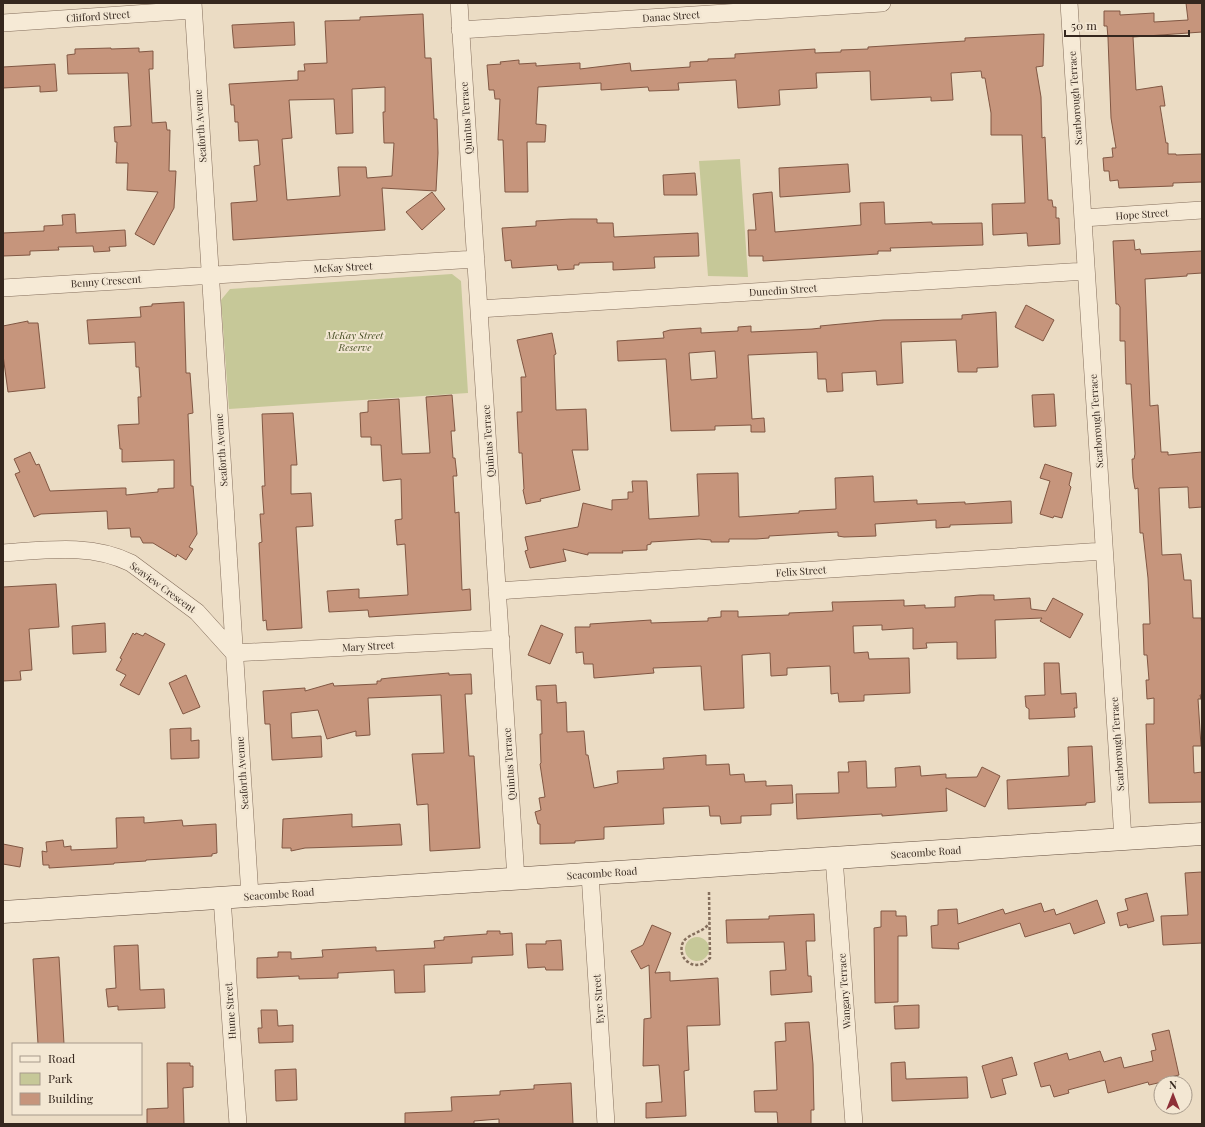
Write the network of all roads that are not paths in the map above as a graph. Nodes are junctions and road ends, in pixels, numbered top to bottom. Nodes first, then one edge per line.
1 (459, 3) edge
2 (882, 3) edge
3 (1069, 3) edge
4 (193, 6) edge
5 (3, 23) edge
6 (460, 30) junction
7 (1202, 210) edge
8 (1083, 218) junction
9 (476, 259) junction
10 (1086, 271) junction
11 (210, 275) junction
12 (3, 288) edge
13 (479, 309) junction
14 (1104, 551) junction
15 (3, 552) edge
16 (497, 591) junction
17 (501, 640) junction
18 (234, 653) junction
19 (1202, 834) edge
20 (1123, 839) junction
21 (834, 858) junction
22 (590, 874) junction
23 (516, 879) junction
24 (250, 896) junction
25 (222, 898) junction
26 (3, 912) edge
27 (238, 1124) edge
28 (606, 1124) edge
29 (854, 1124) edge

1 - 6 street, Quintus Terrace
2 - 6 street, Danae Street
3 - 8 street, Scarborough Terrace
4 - 5 street, Clifford Street
4 - 11 street, Seaforth Avenue
6 - 9 street, Quintus Terrace
7 - 8 street, Hope Street
8 - 10 street, Scarborough Terrace
9 - 11 street, McKay Street
9 - 13 street, Quintus Terrace
10 - 13 street, Dunedin Street
10 - 14 street, Scarborough Terrace
11 - 12 street, Benny Crescent
11 - 18 street, Seaforth Avenue
13 - 16 street, Quintus Terrace
14 - 16 street, Felix Street
14 - 20 street, Scarborough Terrace
15 - 18 street, Seaview Crescent
16 - 17 street, Quintus Terrace
17 - 18 street, Mary Street
17 - 23 street, Quintus Terrace
18 - 24 street, Seaforth Avenue
19 - 20 main road, Seacombe Road
20 - 21 main road, Seacombe Road
21 - 22 main road, Seacombe Road
21 - 29 street, Wangary Terrace
22 - 23 main road, Seacombe Road
22 - 28 street, Eyre Street
23 - 24 main road, Seacombe Road
24 - 25 main road, Seacombe Road
25 - 26 main road, Seacombe Road
25 - 27 street, Hume Street

